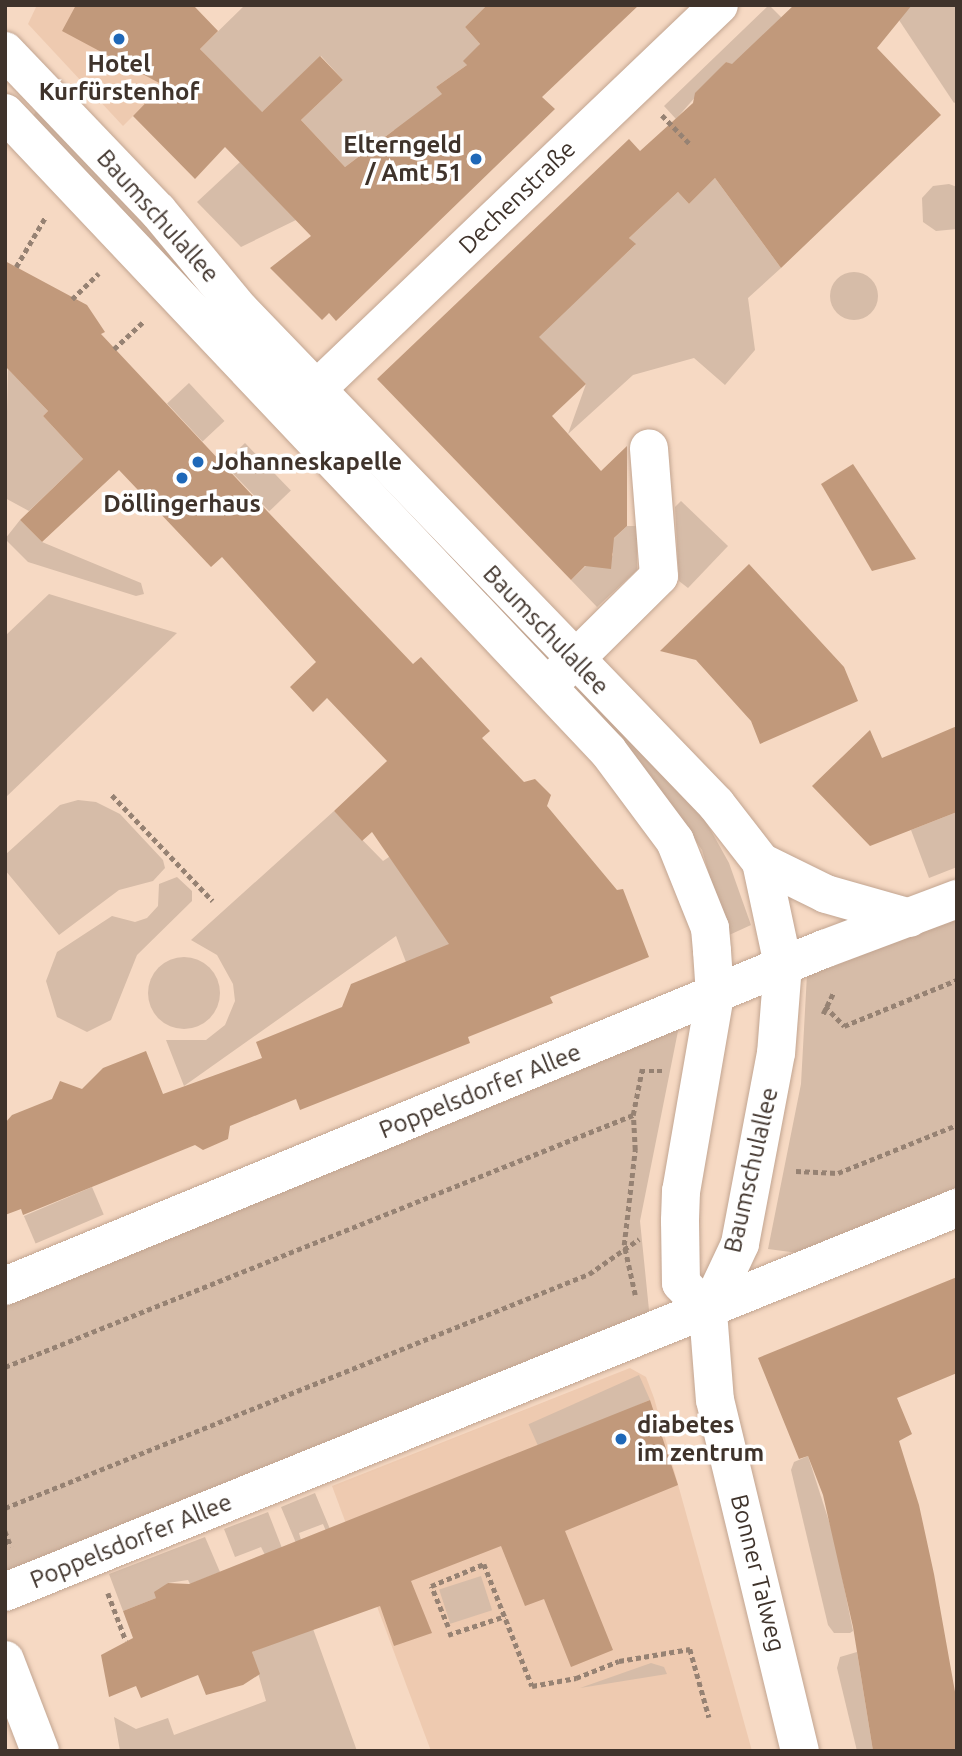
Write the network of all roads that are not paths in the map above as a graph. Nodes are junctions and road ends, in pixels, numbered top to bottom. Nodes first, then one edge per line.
1 (719, 5) edge
2 (5, 51) edge
3 (5, 113) edge
4 (304, 402) junction
5 (649, 448) dead end
6 (560, 673) junction
7 (761, 862) junction
8 (957, 899) edge
9 (910, 918) junction
10 (783, 965) junction
11 (715, 995) junction
12 (957, 1208) edge
13 (5, 1286) edge
14 (708, 1312) junction
15 (5, 1592) edge
16 (5, 1660) edge
17 (40, 1751) edge
18 (800, 1751) edge

1 - 4 street, Dechenstraße
2 - 4 street, Baumschulallee
3 - 4 street, Baumschulallee
4 - 6 street, Baumschulallee
5 - 6 street
6 - 7 street, Baumschulallee
6 - 11 street, Baumschulallee
7 - 9 street
7 - 10 street, Baumschulallee
8 - 9 street, Poppelsdorfer Allee
9 - 10 street, Poppelsdorfer Allee
10 - 11 street, Poppelsdorfer Allee
10 - 14 street, Baumschulallee
11 - 13 street, Poppelsdorfer Allee
11 - 14 street, Baumschulallee
12 - 14 street, Poppelsdorfer Allee
14 - 15 street, Poppelsdorfer Allee
14 - 18 street, Bonner Talweg
16 - 17 street

